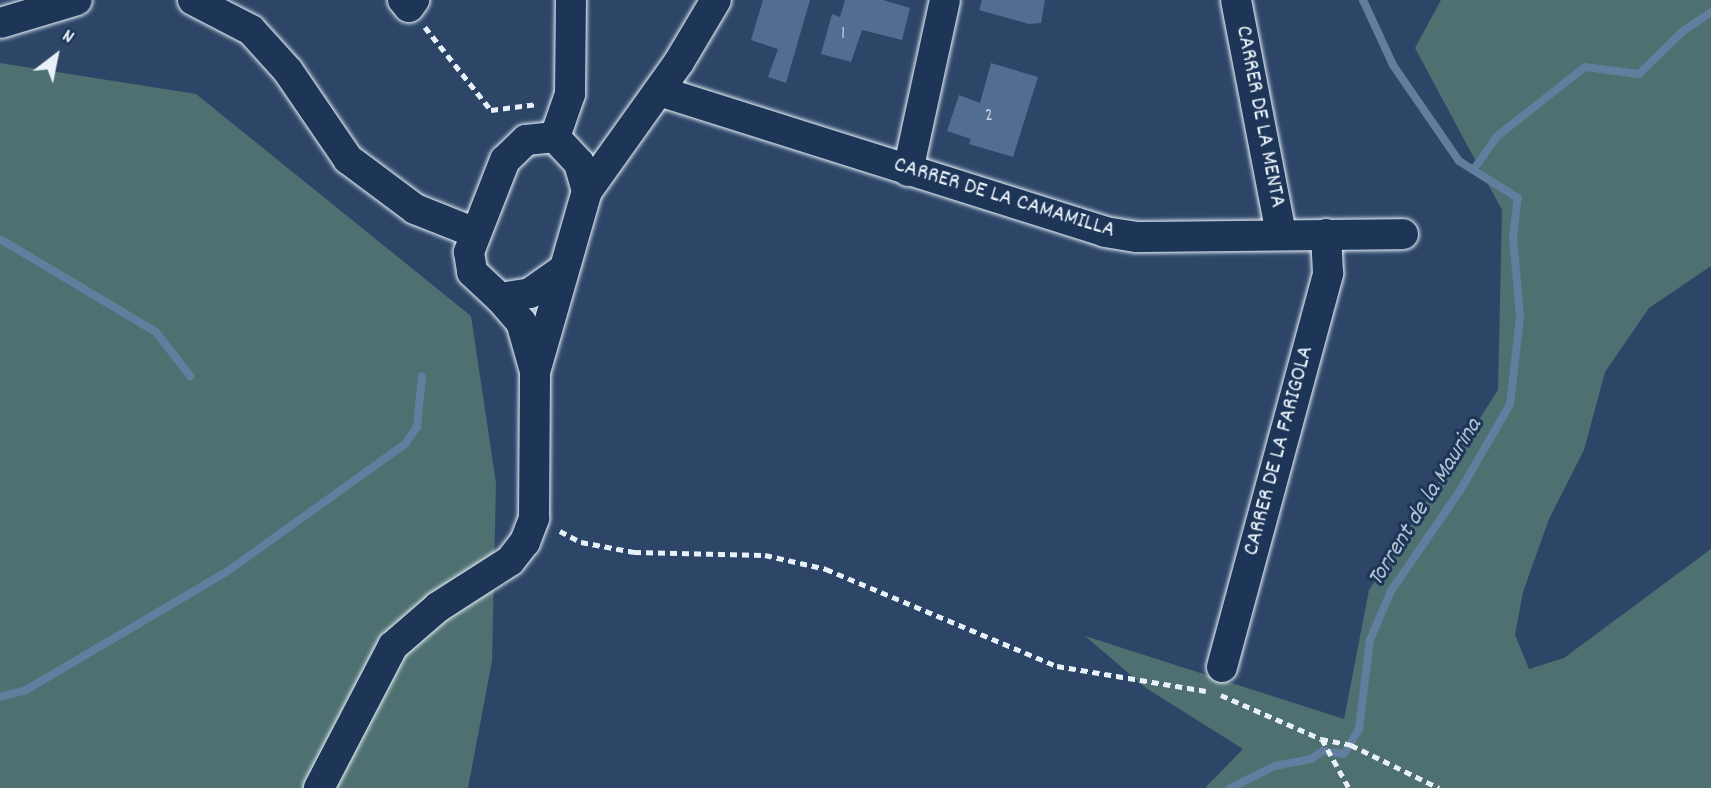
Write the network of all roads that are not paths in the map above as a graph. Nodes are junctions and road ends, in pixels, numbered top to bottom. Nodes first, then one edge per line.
1 (77, 0) edge
2 (193, 0) edge
3 (571, 0) edge
4 (716, 0) edge
5 (945, 0) edge
6 (1236, 0) edge
7 (0, 23) edge
8 (659, 91) junction
9 (562, 144) junction
10 (619, 147) junction
11 (908, 171) junction
12 (587, 191) junction
13 (473, 232) junction
14 (1282, 234) junction
15 (1326, 234) junction
16 (1403, 234) dead end
17 (562, 271) junction
18 (500, 298) junction
19 (535, 372) junction
20 (1222, 667) dead end
21 (319, 788) edge

1 - 7 street
2 - 13 street
3 - 9 street
4 - 8 street
5 - 11 street
6 - 14 street, CARRER DE LA MENTA
8 - 10 street
8 - 11 street, CARRER DE LA CAMAMILLA
9 - 10 street
9 - 12 street
9 - 13 street
10 - 12 street
11 - 14 street, CARRER DE LA CAMAMILLA
12 - 17 street
13 - 18 street
14 - 15 street, CARRER DE LA CAMAMILLA
15 - 16 street, CARRER DE LA CAMAMILLA
15 - 20 street, CARRER DE LA FARIGOLA
17 - 18 street
17 - 19 street
18 - 19 street
19 - 21 street

